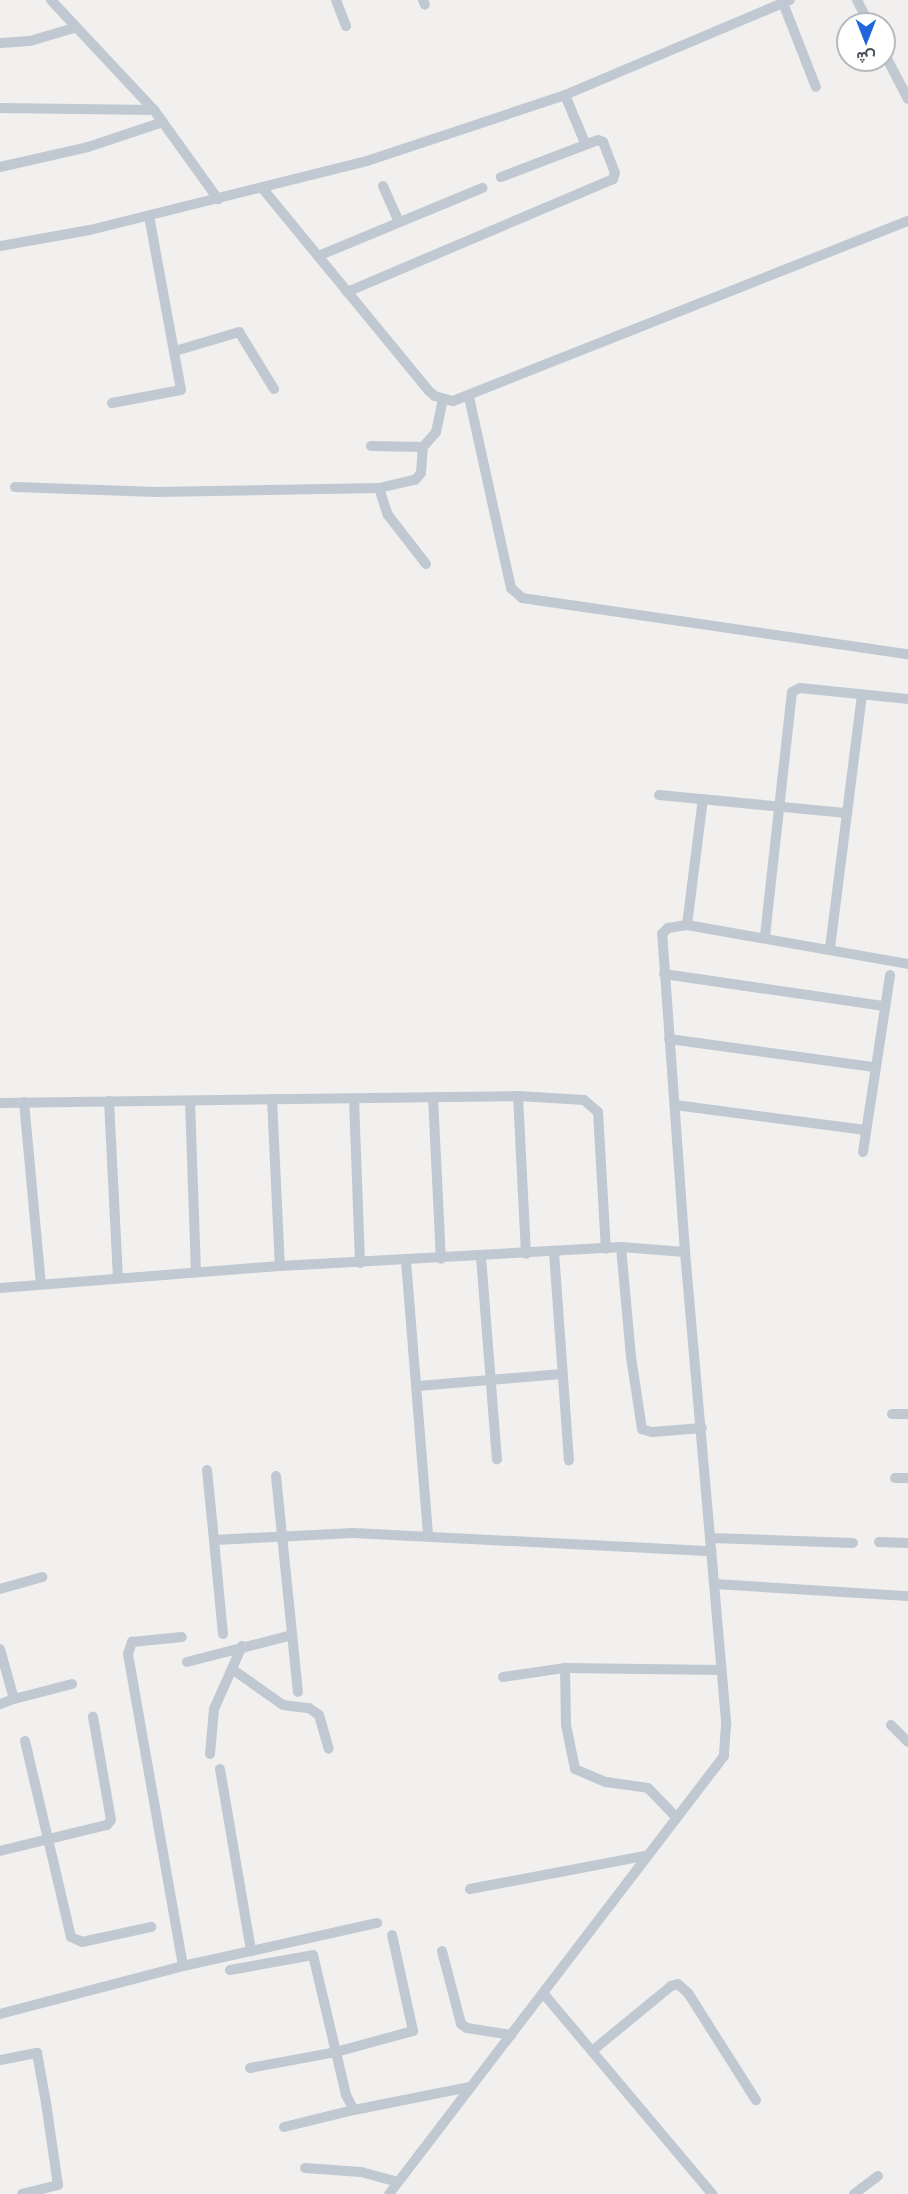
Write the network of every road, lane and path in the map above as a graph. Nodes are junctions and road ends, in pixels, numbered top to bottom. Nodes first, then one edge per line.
1 (51, 0) edge
2 (336, 0) edge
3 (786, 2) edge
4 (346, 26) dead end
5 (74, 28) junction
6 (0, 43) edge
7 (894, 72) edge
8 (816, 87) dead end
9 (565, 95) junction
10 (908, 99) edge
11 (0, 108) edge
12 (154, 110) junction
13 (163, 122) junction
14 (585, 143) junction
15 (0, 167) edge
16 (501, 177) dead end
17 (383, 186) dead end
18 (482, 188) dead end
19 (263, 189) junction
20 (218, 200) junction
21 (148, 216) junction
22 (908, 221) edge
23 (399, 222) junction
24 (0, 246) edge
25 (318, 256) junction
26 (346, 292) junction
27 (175, 351) junction
28 (274, 389) dead end
29 (468, 397) junction
30 (443, 400) junction
31 (112, 403) dead end
32 (371, 446) dead end
33 (423, 447) junction
34 (15, 488) dead end
35 (379, 488) junction
36 (426, 564) dead end
37 (908, 654) edge
38 (862, 695) junction
39 (908, 699) edge
40 (659, 795) dead end
41 (703, 799) junction
42 (779, 808) junction
43 (847, 813) junction
44 (687, 925) junction
45 (765, 936) junction
46 (830, 948) junction
47 (908, 964) edge
48 (663, 974) junction
49 (890, 975) dead end
50 (883, 1006) junction
51 (669, 1039) junction
52 (874, 1067) junction
53 (518, 1096) junction
54 (433, 1097) junction
55 (272, 1099) junction
56 (354, 1099) junction
57 (109, 1101) junction
58 (190, 1101) junction
59 (24, 1102) junction
60 (0, 1103) edge
61 (675, 1105) junction
62 (865, 1131) junction
63 (863, 1152) dead end
64 (621, 1247) junction
65 (606, 1249) junction
66 (554, 1252) junction
67 (684, 1252) junction
68 (526, 1254) junction
69 (481, 1257) junction
70 (441, 1259) junction
71 (406, 1261) junction
72 (360, 1263) junction
73 (280, 1266) junction
74 (196, 1272) junction
75 (118, 1278) junction
76 (41, 1284) junction
77 (0, 1288) edge
78 (562, 1374) junction
79 (491, 1380) junction
80 (418, 1386) junction
81 (892, 1414) dead end
82 (908, 1414) edge
83 (702, 1428) junction
84 (497, 1459) dead end
85 (569, 1460) dead end
86 (207, 1470) dead end
87 (276, 1476) dead end
88 (896, 1478) dead end
89 (908, 1478) edge
90 (428, 1536) junction
91 (283, 1537) junction
92 (711, 1538) junction
93 (214, 1540) junction
94 (879, 1542) dead end
95 (853, 1543) dead end
96 (908, 1543) edge
97 (712, 1551) junction
98 (42, 1577) dead end
99 (715, 1584) junction
100 (0, 1589) edge
101 (908, 1596) edge
102 (223, 1634) dead end
103 (292, 1635) junction
104 (182, 1637) dead end
105 (242, 1646) junction
106 (0, 1649) edge
107 (188, 1662) dead end
108 (565, 1668) junction
109 (232, 1669) junction
110 (722, 1670) junction
111 (503, 1677) dead end
112 (72, 1683) dead end
113 (298, 1692) dead end
114 (14, 1700) junction
115 (0, 1704) edge
116 (93, 1718) dead end
117 (891, 1725) dead end
118 (25, 1741) dead end
119 (908, 1742) edge
120 (329, 1749) dead end
121 (210, 1754) dead end
122 (220, 1769) dead end
123 (676, 1817) junction
124 (46, 1838) junction
125 (0, 1851) edge
126 (645, 1856) junction
127 (470, 1889) dead end
128 (377, 1923) dead end
129 (151, 1928) dead end
130 (392, 1935) dead end
131 (251, 1951) junction
132 (442, 1951) dead end
133 (183, 1966) junction
134 (231, 1970) dead end
135 (543, 1993) junction
136 (0, 2014) edge
137 (511, 2035) junction
138 (592, 2051) junction
139 (336, 2052) junction
140 (0, 2060) edge
141 (250, 2068) dead end
142 (469, 2087) junction
143 (756, 2100) dead end
144 (354, 2110) junction
145 (284, 2127) dead end
146 (305, 2168) dead end
147 (878, 2176) dead end
148 (398, 2182) junction
149 (22, 2194) edge
150 (389, 2194) edge
151 (712, 2194) edge
152 (854, 2194) edge

1 - 5 street
2 - 4 street
3 - 8 street
3 - 9 street
5 - 6 street
5 - 12 street
7 - 10 street
9 - 14 street
9 - 19 street
11 - 12 street
12 - 13 street
13 - 15 street
13 - 20 street
14 - 16 street
14 - 26 street
17 - 23 street
18 - 23 street
19 - 20 street
19 - 25 street
20 - 21 street
21 - 24 street
21 - 27 street
22 - 29 street
23 - 25 street
25 - 26 street
26 - 30 street
27 - 28 street
27 - 31 street
29 - 30 street
29 - 37 street
30 - 33 street
32 - 33 street
33 - 35 street
34 - 35 street
35 - 36 street
38 - 39 street
38 - 42 street
38 - 43 street
40 - 41 street
41 - 42 street
41 - 44 street
42 - 43 street
42 - 45 street
43 - 46 street
44 - 45 street
44 - 48 street
45 - 46 street
46 - 47 street
48 - 50 street
48 - 51 street
49 - 50 street
50 - 52 street
51 - 52 street
51 - 61 street
52 - 62 street
53 - 54 street
53 - 65 street
53 - 68 street
54 - 56 street
54 - 70 street
55 - 56 street
55 - 58 street
55 - 73 street
56 - 72 street
57 - 58 street
57 - 59 street
57 - 75 street
58 - 74 street
59 - 60 street
59 - 76 street
61 - 62 street
61 - 67 street
62 - 63 street
64 - 65 street
64 - 67 street
64 - 83 street
65 - 66 street
66 - 68 street
66 - 78 street
67 - 83 street
68 - 69 street
69 - 70 street
69 - 79 street
70 - 71 street
71 - 72 street
71 - 80 street
72 - 73 street
73 - 74 street
74 - 75 street
75 - 76 street
76 - 77 street
78 - 79 street
78 - 85 street
79 - 80 street
79 - 84 street
80 - 90 street
81 - 82 street
83 - 92 street
86 - 93 street
87 - 91 street
88 - 89 street
90 - 91 street
90 - 97 street
91 - 93 street
91 - 103 street
92 - 95 street
92 - 97 street
93 - 102 street
94 - 96 street
97 - 99 street
98 - 100 street
99 - 101 street
99 - 110 street
103 - 105 street
103 - 113 street
104 - 133 street
105 - 107 street
105 - 109 street
106 - 114 street
108 - 110 street
108 - 111 street
108 - 123 street
109 - 120 street
109 - 121 street
110 - 123 street
112 - 114 street
114 - 115 street
116 - 124 street
117 - 119 street
118 - 124 street
122 - 131 street
123 - 126 street
124 - 125 street
124 - 129 street
126 - 127 street
126 - 135 street
128 - 131 street
130 - 139 street
131 - 133 street
132 - 137 street
133 - 136 street
134 - 139 street
135 - 137 street
135 - 138 street
137 - 142 street
138 - 143 street
138 - 151 street
139 - 141 street
139 - 144 street
140 - 149 street
142 - 144 street
142 - 148 street
144 - 145 street
146 - 148 street
147 - 152 street
148 - 150 street

